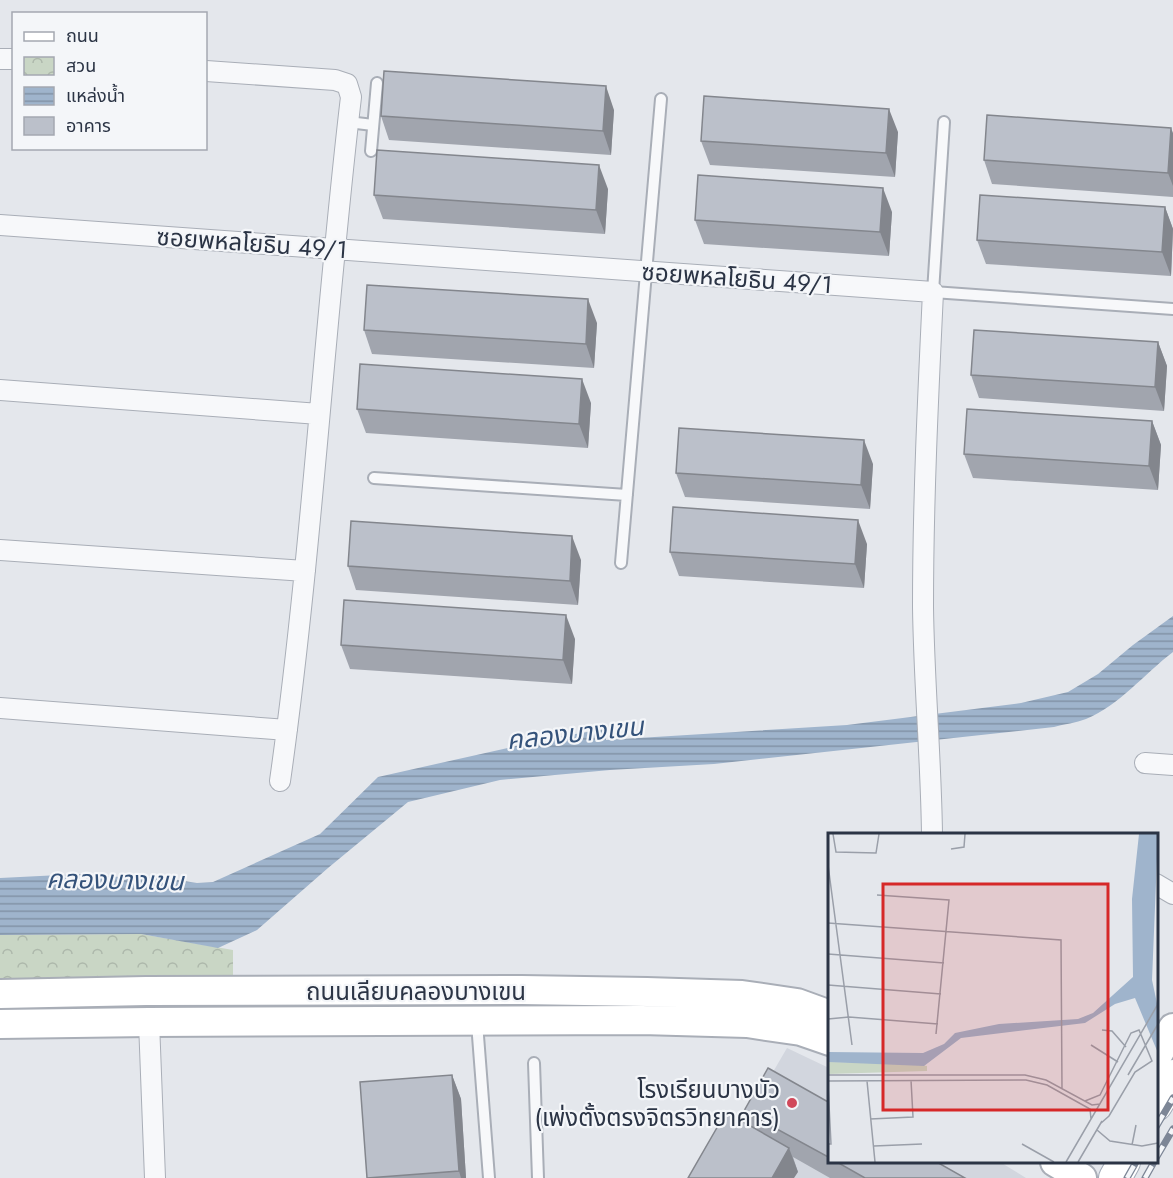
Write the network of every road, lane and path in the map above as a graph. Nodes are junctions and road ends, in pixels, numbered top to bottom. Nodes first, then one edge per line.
1 (207, 71) edge
2 (377, 83) dead end
3 (661, 99) dead end
4 (348, 122) junction
5 (944, 122) dead end
6 (373, 125) junction
7 (371, 151) dead end
8 (0, 225) edge
9 (335, 249) junction
10 (646, 272) junction
11 (933, 292) junction
12 (1173, 309) edge
13 (0, 390) edge
14 (319, 414) junction
15 (374, 478) dead end
16 (627, 495) junction
17 (0, 550) edge
18 (621, 563) dead end
19 (305, 571) junction
20 (0, 708) edge
21 (287, 730) junction
22 (1145, 763) dead end
23 (1173, 765) edge
24 (280, 781) dead end
25 (932, 833) edge
26 (1158, 885) edge
27 (1173, 894) edge
28 (0, 994) edge
29 (828, 1014) edge
30 (477, 1021) junction
31 (149, 1022) junction
32 (0, 1024) edge
33 (1173, 1028) edge
34 (828, 1040) edge
35 (1158, 1054) edge
36 (534, 1063) dead end
37 (1173, 1076) edge
38 (1158, 1102) edge
39 (1058, 1163) edge
40 (1123, 1163) edge
41 (155, 1178) edge
42 (489, 1178) edge
43 (538, 1178) edge
44 (1082, 1178) edge
45 (1114, 1178) edge

1 - 4 street
2 - 6 lane
3 - 10 lane
4 - 6 lane
4 - 9 street
5 - 11 lane
6 - 7 lane
8 - 9 street, ซอยพหลโยธิน 49/1
9 - 10 street, ซอยพหลโยธิน 49/1
9 - 14 street
10 - 11 street, ซอยพหลโยธิน 49/1
10 - 16 lane
11 - 12 lane
11 - 25 street
13 - 14 street
14 - 19 street
15 - 16 lane
16 - 18 lane
17 - 19 street
19 - 21 street
20 - 21 street
21 - 24 street
22 - 23 street
26 - 27 street
28 - 29 main road, ถนนเลียบคลองบางเขน
30 - 31 main road, ถนนเลียบคลองบางเขน
30 - 34 main road, ถนนเลียบคลองบางเขน
30 - 42 lane
31 - 32 main road, ถนนเลียบคลองบางเขน
31 - 41 street
33 - 35 main road
36 - 43 lane
37 - 38 main road
39 - 44 main road
40 - 45 main road

